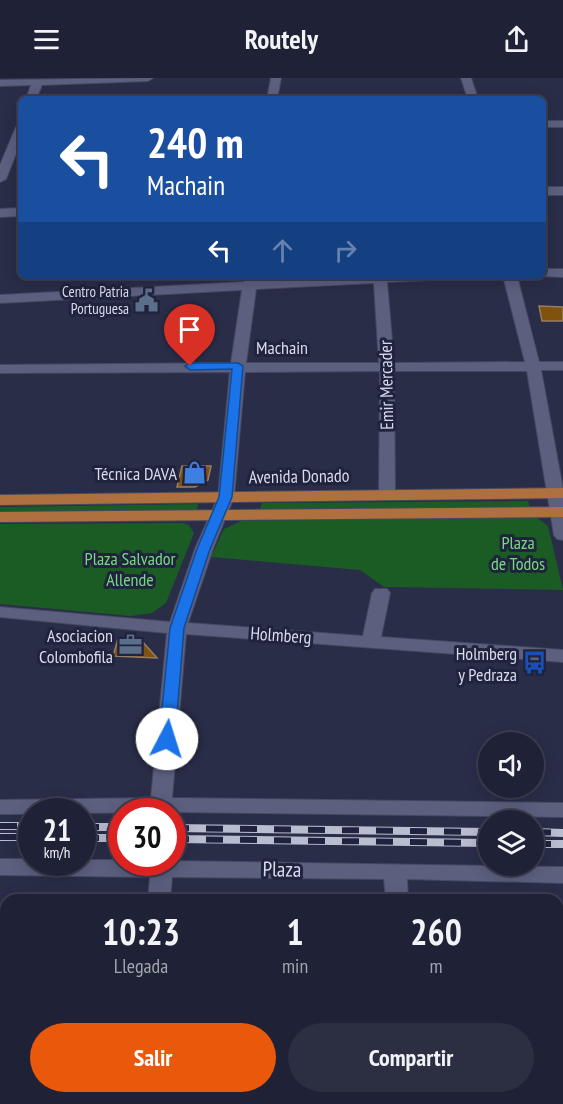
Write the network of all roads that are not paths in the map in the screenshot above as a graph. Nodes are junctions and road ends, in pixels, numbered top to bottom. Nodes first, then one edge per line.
1 (148, 78) edge
2 (276, 78) edge
3 (466, 78) edge
4 (38, 80) edge
5 (0, 82) edge
6 (32, 96) edge
7 (273, 96) edge
8 (471, 96) edge
9 (546, 123) edge
10 (563, 124) edge
11 (18, 142) edge
12 (0, 143) edge
13 (0, 179) edge
14 (546, 191) edge
15 (563, 191) edge
16 (18, 212) edge
17 (0, 213) edge
18 (546, 273) edge
19 (563, 273) edge
20 (315, 279) edge
21 (380, 279) edge
22 (511, 279) edge
23 (250, 281) edge
24 (0, 299) edge
25 (532, 365) junction
26 (238, 366) junction
27 (563, 366) edge
28 (387, 367) junction
29 (0, 369) edge
30 (560, 493) edge
31 (387, 494) junction
32 (226, 497) junction
33 (0, 500) edge
34 (561, 512) edge
35 (219, 515) junction
36 (0, 517) edge
37 (563, 535) edge
38 (381, 592) dead end
39 (0, 612) edge
40 (177, 628) junction
41 (372, 642) junction
42 (563, 656) edge
43 (162, 798) edge
44 (186, 805) edge
45 (108, 806) edge
46 (0, 807) edge
47 (563, 810) edge
48 (0, 867) edge
49 (108, 868) edge
50 (186, 868) edge
51 (395, 871) junction
52 (563, 875) edge
53 (161, 876) edge
54 (160, 894) edge
55 (397, 894) edge

1 - 4 street
2 - 7 street
3 - 8 street
4 - 5 street
4 - 6 street
9 - 10 street
11 - 12 street
11 - 13 street
14 - 15 street
16 - 17 street
18 - 19 street
20 - 23 street
21 - 28 street, Emir Mercader
22 - 25 street
23 - 24 street
23 - 26 street
25 - 27 street, Machain
25 - 28 street, Machain
25 - 30 street
26 - 28 street, Machain
26 - 29 street, Machain
26 - 32 street
28 - 31 street, Emir Mercader
30 - 31 main road, Avenida Donado
30 - 34 street
31 - 32 main road, Avenida Donado
32 - 33 main road, Avenida Donado
32 - 35 street
34 - 35 main road
34 - 37 street
35 - 36 main road
35 - 40 street
38 - 41 street
39 - 40 street, Holmberg
40 - 41 street, Holmberg
40 - 43 street
41 - 42 street, Holmberg
44 - 47 street
45 - 46 street
48 - 49 street, Plaza
50 - 51 street, Plaza
51 - 52 street, Plaza
51 - 55 street
53 - 54 street

